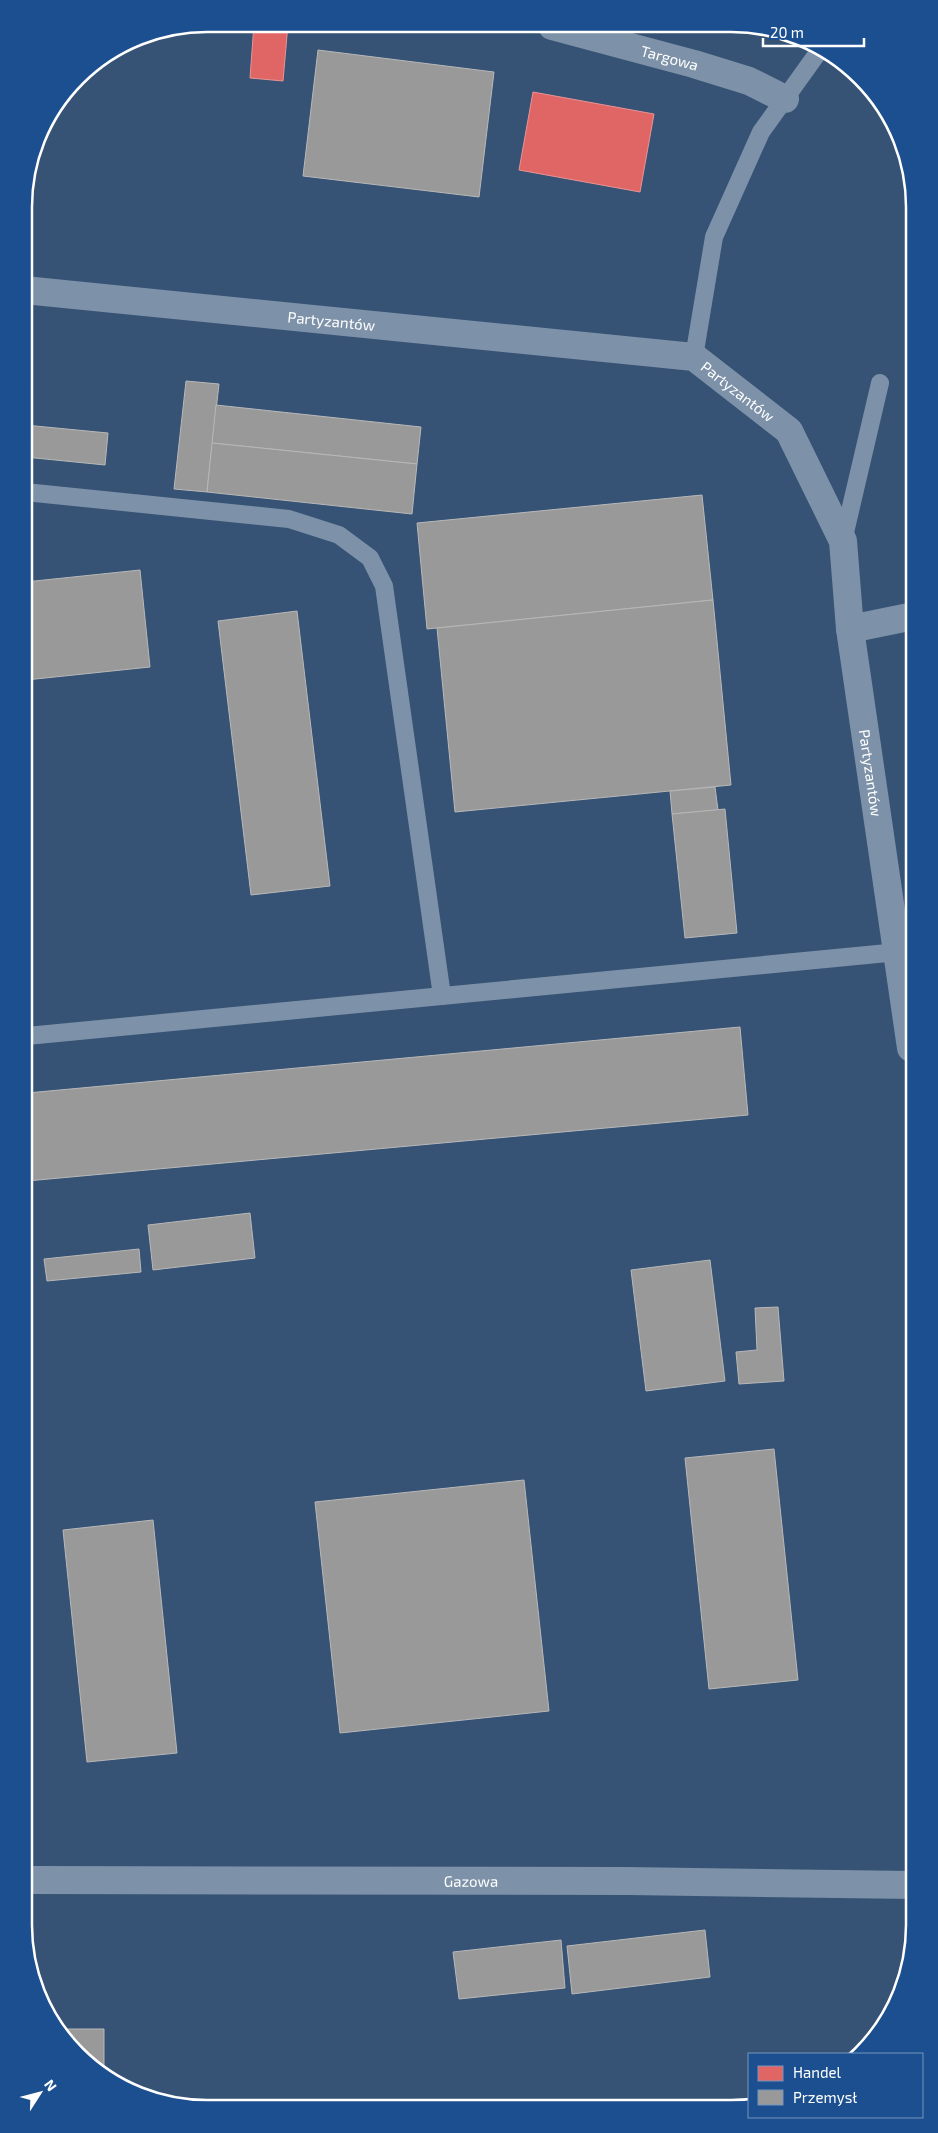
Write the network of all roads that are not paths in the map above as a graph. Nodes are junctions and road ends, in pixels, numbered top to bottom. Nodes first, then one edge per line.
1 (576, 32) edge
2 (816, 55) edge
3 (785, 99) junction
4 (33, 291) edge
5 (694, 358) junction
6 (880, 383) dead end
7 (33, 493) edge
8 (843, 542) junction
9 (906, 618) edge
10 (850, 629) junction
11 (898, 952) junction
12 (442, 996) junction
13 (906, 1008) edge
14 (33, 1035) edge
15 (32, 1880) edge
16 (905, 1885) edge

1 - 3 street, Targowa
2 - 3 lane
3 - 5 lane
4 - 5 street, Partyzantów
5 - 8 street, Partyzantów
6 - 8 lane
7 - 12 lane
8 - 10 street, Partyzantów
9 - 10 street
10 - 11 street, Partyzantów
11 - 12 lane
11 - 13 street, Partyzantów
12 - 14 lane
15 - 16 street, Gazowa

